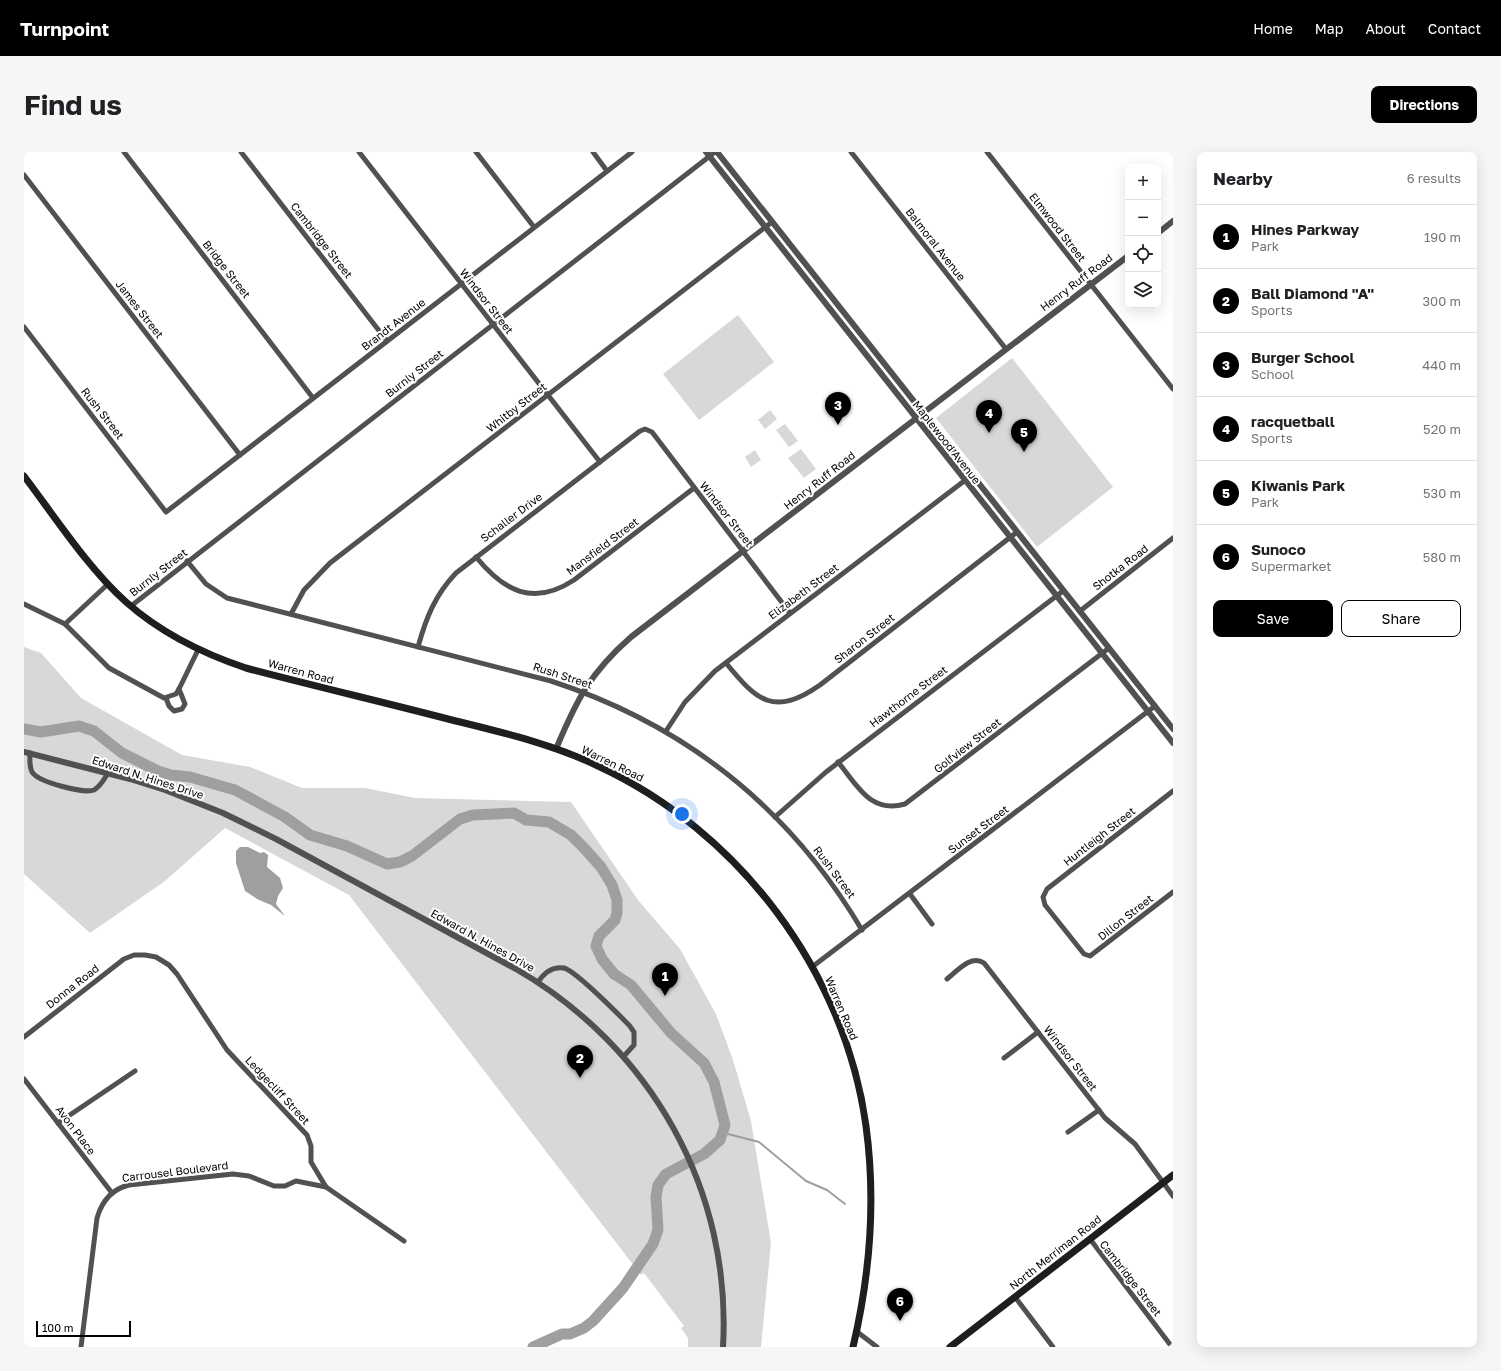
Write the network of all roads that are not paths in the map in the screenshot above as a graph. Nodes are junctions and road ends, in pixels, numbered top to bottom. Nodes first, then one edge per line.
1 (124, 152) edge
2 (241, 152) edge
3 (358, 152) edge
4 (476, 152) edge
5 (593, 152) edge
6 (632, 152) edge
7 (716, 152) edge
8 (851, 152) edge
9 (987, 152) edge
10 (708, 154) edge
11 (607, 171) junction
12 (24, 175) edge
13 (1173, 221) edge
14 (772, 222) junction
15 (534, 227) junction
16 (765, 227) junction
17 (1161, 230) edge
18 (1125, 258) edge
19 (461, 284) junction
20 (1091, 284) junction
21 (493, 325) junction
22 (24, 327) edge
23 (387, 341) junction
24 (1006, 348) junction
25 (892, 374) junction
26 (885, 380) junction
27 (1173, 389) edge
28 (547, 395) junction
29 (313, 398) junction
30 (922, 413) junction
31 (916, 418) junction
32 (647, 430) joint
33 (240, 455) junction
34 (600, 462) junction
35 (972, 475) junction
36 (24, 476) edge
37 (965, 480) junction
38 (694, 488) junction
39 (166, 512) joint
40 (1017, 532) junction
41 (1010, 538) junction
42 (1173, 538) edge
43 (744, 552) junction
44 (476, 557) junction
45 (187, 561) junction
46 (108, 584) junction
47 (1063, 590) junction
48 (1056, 596) junction
49 (24, 604) edge
50 (131, 606) junction
51 (1080, 611) junction
52 (790, 613) junction
53 (292, 614) junction
54 (65, 624) junction
55 (418, 647) junction
56 (1109, 648) junction
57 (198, 650) junction
58 (1102, 654) junction
59 (726, 663) junction
60 (180, 689) junction
61 (582, 692) junction
62 (166, 698) junction
63 (1155, 706) junction
64 (1148, 712) junction
65 (1173, 729) edge
66 (666, 731) junction
67 (1173, 743) edge
68 (556, 749) junction
69 (27, 753) edge
70 (838, 762) junction
71 (108, 773) junction
72 (1173, 792) edge
73 (775, 817) junction
74 (1173, 892) edge
75 (910, 894) junction
76 (932, 924) dead end
77 (862, 930) junction
78 (134, 955) joint
79 (1088, 956) joint
80 (812, 967) junction
81 (947, 979) dead end
82 (538, 982) junction
83 (1038, 1032) junction
84 (24, 1037) edge
85 (624, 1056) junction
86 (1004, 1058) dead end
87 (135, 1071) dead end
88 (24, 1079) edge
89 (1099, 1110) junction
90 (58, 1124) junction
91 (1068, 1132) dead end
92 (1173, 1175) edge
93 (1164, 1182) junction
94 (326, 1187) junction
95 (112, 1193) junction
96 (1173, 1196) edge
97 (1090, 1239) junction
98 (404, 1241) dead end
99 (1015, 1297) junction
100 (856, 1331) junction
101 (81, 1347) edge
102 (723, 1347) edge
103 (853, 1347) edge
104 (877, 1347) edge
105 (950, 1347) edge
106 (1053, 1347) edge
107 (1172, 1347) edge

1 - 29 street, Bridge Street
2 - 23 street, Cambridge Street
3 - 19 street, Windsor Street
4 - 15 street
5 - 11 street
6 - 11 street, Brandt Avenue
7 - 10 street, Burnly Street
7 - 14 street, Maplewood Avenue
8 - 24 street, Balmoral Avenue
9 - 20 street, Elmwood Street
10 - 16 street, Maplewood Avenue
10 - 21 street, Burnly Street
11 - 15 street, Brandt Avenue
12 - 33 street, James Street
13 - 17 street
14 - 16 street, Whitby Street
14 - 25 street, Maplewood Avenue
15 - 19 street, Brandt Avenue
16 - 26 street, Maplewood Avenue
16 - 28 street, Whitby Street
18 - 20 street, Henry Ruff Road
19 - 21 street, Windsor Street
19 - 23 street, Brandt Avenue
20 - 24 street, Henry Ruff Road
20 - 27 street, Elmwood Street
21 - 28 street, Windsor Street
21 - 45 street, Burnly Street
22 - 39 street, Rush Street
23 - 29 street, Brandt Avenue
24 - 30 street, Henry Ruff Road
25 - 26 street
25 - 30 street, Maplewood Avenue
26 - 31 street, Maplewood Avenue
28 - 34 street, Windsor Street
28 - 53 street, Whitby Street
29 - 33 street, Brandt Avenue
30 - 31 street, Henry Ruff Road
30 - 35 street, Maplewood Avenue
31 - 37 street, Maplewood Avenue
31 - 43 street, Henry Ruff Road
32 - 34 street, Schaller Drive
32 - 38 street, Windsor Street
33 - 39 street, Brandt Avenue
34 - 44 street, Schaller Drive
35 - 37 street, Elizabeth Street
35 - 40 street, Maplewood Avenue
36 - 46 main road, Warren Road
37 - 41 street, Maplewood Avenue
37 - 52 street, Elizabeth Street
38 - 43 street, Windsor Street
38 - 44 street, Mansfield Street
40 - 41 street, Sharon Street
40 - 47 street, Maplewood Avenue
41 - 48 street, Maplewood Avenue
41 - 59 street, Sharon Street
42 - 51 street, Shotka Road
43 - 52 street, Windsor Street
43 - 61 street, Henry Ruff Road
44 - 55 street, Schaller Drive
45 - 50 street, Burnly Street
45 - 53 street, Rush Street
46 - 50 main road, Warren Road
46 - 54 street
47 - 48 street, Hawthorne Street
47 - 51 street, Maplewood Avenue
48 - 58 street, Maplewood Avenue
48 - 70 street, Hawthorne Street
49 - 54 street
50 - 57 main road, Warren Road
51 - 56 street, Maplewood Avenue
52 - 59 street, Elizabeth Street
53 - 55 street, Rush Street
54 - 62 street
55 - 61 street, Rush Street
56 - 58 street, Golfview Street
56 - 63 street, Maplewood Avenue
57 - 60 street
57 - 68 main road, Warren Road
58 - 64 street, Maplewood Avenue
58 - 70 street, Golfview Street
59 - 66 street, Elizabeth Street
60 - 62 street
60 - 62 street
61 - 66 street, Rush Street
61 - 68 street, Henry Ruff Road
63 - 64 street, Sunset Street
63 - 65 street, Maplewood Avenue
64 - 67 street, Maplewood Avenue
64 - 75 street, Sunset Street
66 - 73 street, Rush Street
68 - 80 main road, Warren Road
69 - 71 street, Edward N. Hines Drive
69 - 71 street
70 - 73 street, Hawthorne Street
71 - 82 street, Edward N. Hines Drive
72 - 79 street, Huntleigh Street
73 - 77 street, Rush Street
74 - 79 street, Dillon Street
75 - 76 street
75 - 77 street, Sunset Street
77 - 80 street, Sunset Street
78 - 84 street, Donna Road
78 - 94 street, Ledgecliff Street
80 - 100 main road, Warren Road
81 - 83 street, Windsor Street
82 - 85 street, Edward N. Hines Drive
82 - 85 street
83 - 86 street
83 - 89 street, Windsor Street
85 - 102 street, Edward N. Hines Drive
87 - 90 street
88 - 90 street, Avon Place
89 - 91 street
89 - 93 street, Windsor Street
90 - 95 street, Avon Place
92 - 93 main road, North Merriman Road
93 - 96 street, Windsor Street
93 - 97 main road, North Merriman Road
94 - 95 street, Carrousel Boulevard
94 - 98 street, Ledgecliff Street
95 - 101 street, Carrousel Boulevard
97 - 99 main road, North Merriman Road
97 - 107 street, Cambridge Street
99 - 105 main road, North Merriman Road
99 - 106 street
100 - 103 main road, Warren Road
100 - 104 street

